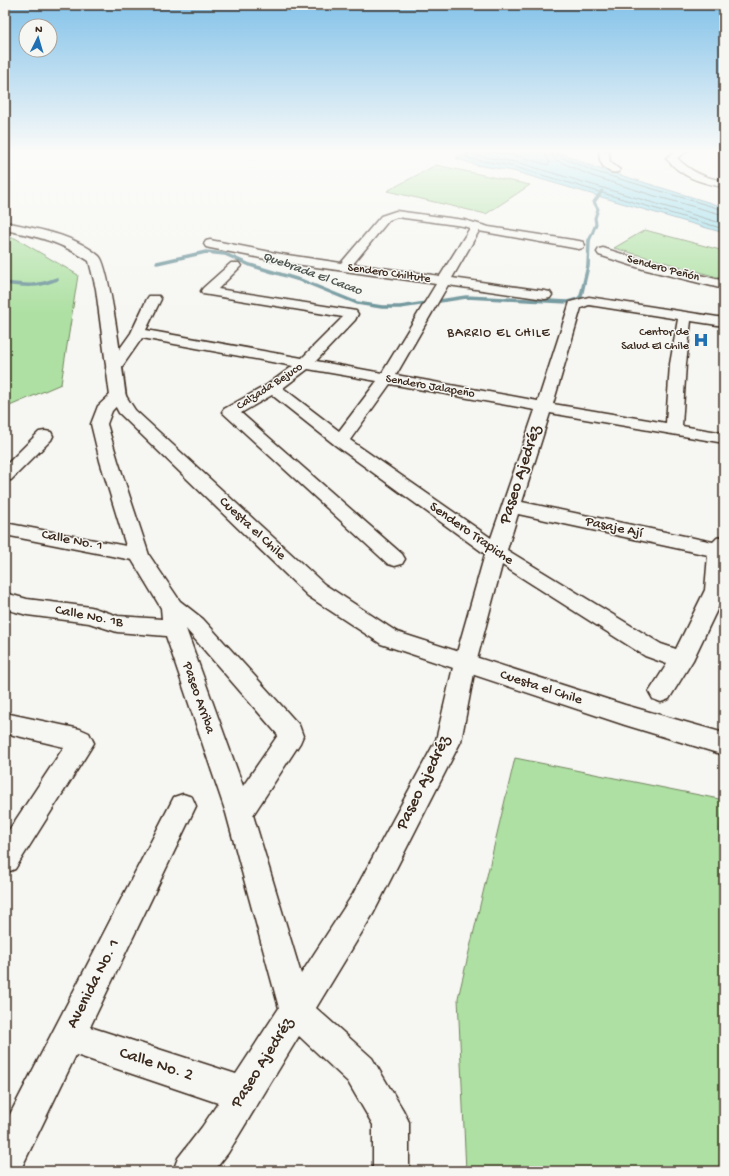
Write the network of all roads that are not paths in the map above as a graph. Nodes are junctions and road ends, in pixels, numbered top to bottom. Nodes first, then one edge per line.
1 (5, 226) edge
2 (476, 227) junction
3 (210, 244) dead end
4 (579, 245) dead end
5 (603, 252) dead end
6 (235, 266) dead end
7 (344, 267) junction
8 (444, 281) junction
9 (724, 285) edge
10 (545, 295) dead end
11 (154, 299) dead end
12 (685, 316) junction
13 (724, 322) edge
14 (138, 332) junction
15 (306, 363) junction
16 (114, 368) junction
17 (386, 379) junction
18 (273, 388) junction
19 (118, 396) junction
20 (544, 407) junction
21 (674, 428) junction
22 (45, 436) dead end
23 (724, 438) edge
24 (340, 441) junction
25 (5, 476) edge
26 (511, 506) junction
27 (5, 529) edge
28 (721, 547) edge
29 (496, 552) junction
30 (140, 555) junction
31 (395, 559) dead end
32 (5, 601) edge
33 (173, 617) junction
34 (682, 660) junction
35 (465, 663) junction
36 (661, 692) dead end
37 (5, 723) edge
38 (724, 744) edge
39 (183, 806) dead end
40 (239, 813) junction
41 (5, 860) edge
42 (296, 1011) junction
43 (68, 1036) junction
44 (244, 1094) junction
45 (5, 1162) edge
46 (191, 1171) edge
47 (391, 1171) edge

1 - 16 main road, Cuesta el Chile
2 - 4 street
2 - 7 street
2 - 8 street
3 - 7 street, Sendero Chiltute
5 - 9 street, Sendero Peñón
6 - 15 street, Calzada Bejuco
7 - 8 street, Sendero Chiltute
8 - 10 street, Sendero Chiltute
8 - 17 street
11 - 14 street
12 - 13 street
12 - 20 street, Paseo Ajedréz
12 - 21 street
14 - 15 street, Sendero Jalapeño
14 - 16 street
15 - 17 street, Sendero Jalapeño
15 - 18 street, Calzada Bejuco
16 - 19 main road, Cuesta el Chile
17 - 20 street, Sendero Jalapeño
17 - 24 street
18 - 24 street, Sendero Trapiche
18 - 31 street, Calzada Bejuco
19 - 30 street, Paseo Arriba
19 - 35 main road, Cuesta el Chile
20 - 21 street, Sendero Jalapeño
20 - 26 street, Paseo Ajedréz
21 - 23 street, Sendero Jalapeño
22 - 25 street
24 - 29 street, Sendero Trapiche
26 - 28 street, Pasaje Ají
26 - 29 street, Paseo Ajedréz
27 - 30 street, Calle No. 1
28 - 34 street
29 - 34 street, Sendero Trapiche
29 - 35 street, Paseo Ajedréz
30 - 33 street, Paseo Arriba
32 - 33 street, Calle No. 1B
33 - 40 street, Paseo Arriba
33 - 40 street
34 - 36 street
35 - 38 main road, Cuesta el Chile
35 - 42 street, Paseo Ajedréz
37 - 41 street
39 - 43 street, Avenida No. 1
40 - 42 street, Paseo Arriba
42 - 44 street, Paseo Ajedréz
42 - 47 street
43 - 44 street, Calle No. 2
43 - 45 street, Avenida No. 1
44 - 46 street, Paseo Ajedréz

